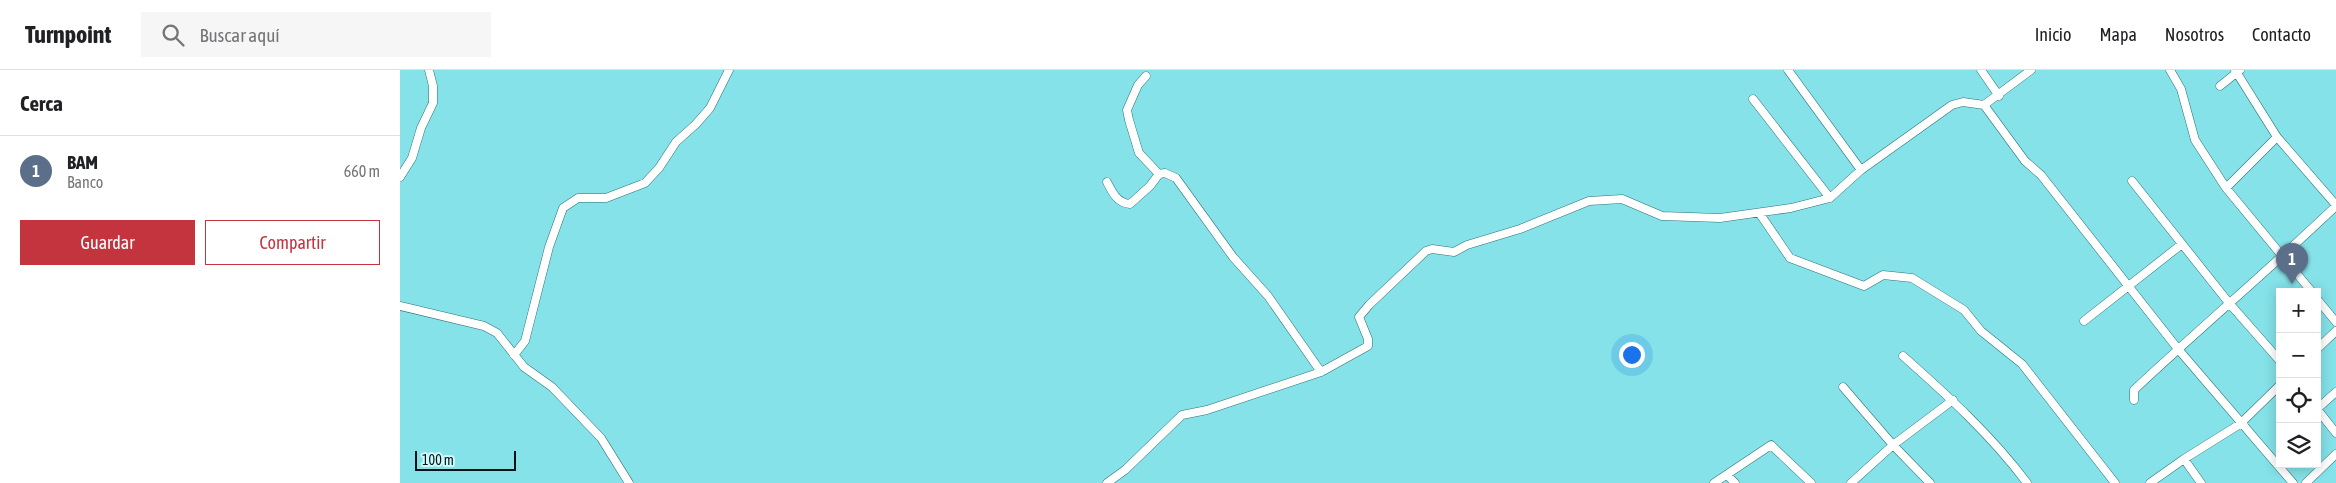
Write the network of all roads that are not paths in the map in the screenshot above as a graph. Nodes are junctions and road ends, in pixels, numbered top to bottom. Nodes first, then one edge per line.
1 (429, 70) edge
2 (730, 70) edge
3 (1788, 70) edge
4 (1981, 70) edge
5 (2031, 70) edge
6 (2170, 70) edge
7 (2237, 71) edge
8 (1146, 76) dead end
9 (2220, 86) dead end
10 (2000, 96) junction
11 (1753, 99) dead end
12 (1984, 106) junction
13 (2277, 137) junction
14 (1861, 170) junction
15 (1159, 174) junction
16 (400, 178) edge
17 (2132, 181) dead end
18 (1107, 182) dead end
19 (2226, 188) junction
20 (1830, 198) junction
21 (2336, 206) edge
22 (1760, 214) junction
23 (2182, 244) junction
24 (2283, 257) junction
25 (2128, 286) junction
26 (2309, 288) edge
27 (2229, 303) junction
28 (2321, 304) edge
29 (400, 306) edge
30 (2084, 321) dead end
31 (2336, 322) edge
32 (2336, 331) edge
33 (2321, 345) edge
34 (2178, 349) junction
35 (514, 355) junction
36 (1903, 356) dead end
37 (2276, 356) edge
38 (1321, 372) junction
39 (1843, 387) dead end
40 (2276, 389) edge
41 (2336, 392) edge
42 (1953, 400) junction
43 (2134, 400) dead end
44 (2321, 405) edge
45 (2321, 414) edge
46 (2240, 424) junction
47 (2336, 433) edge
48 (1893, 445) junction
49 (2336, 454) edge
50 (2184, 459) junction
51 (1728, 476) junction
52 (629, 483) edge
53 (1107, 483) edge
54 (1714, 483) edge
55 (1735, 483) edge
56 (1811, 483) edge
57 (1852, 483) edge
58 (1930, 483) edge
59 (2027, 483) edge
60 (2115, 483) edge
61 (2150, 483) edge
62 (2202, 483) edge
63 (2292, 483) edge
64 (2306, 483) edge

1 - 16 street
2 - 35 street
3 - 14 street
4 - 10 street
5 - 10 street
6 - 19 street
7 - 9 street
7 - 13 street
8 - 15 street
10 - 12 street
11 - 20 street
12 - 14 street
12 - 25 street
13 - 19 street
13 - 21 street
14 - 20 street
15 - 18 street
15 - 38 street
17 - 23 street
19 - 24 street
20 - 22 street
21 - 24 street
22 - 38 street
22 - 60 street
23 - 25 street
23 - 27 street
24 - 26 street
24 - 27 street
25 - 30 street
25 - 34 street
27 - 34 street
27 - 37 street
28 - 31 street
29 - 35 street
32 - 33 street
34 - 43 street
34 - 46 street
35 - 52 street
36 - 42 street
38 - 53 street
39 - 48 street
40 - 46 street
41 - 44 street
42 - 48 street
42 - 59 street
45 - 47 street
46 - 50 street
46 - 63 street
48 - 57 street
48 - 58 street
49 - 64 street
50 - 61 street
50 - 62 street
51 - 54 street
51 - 55 street
51 - 56 street

